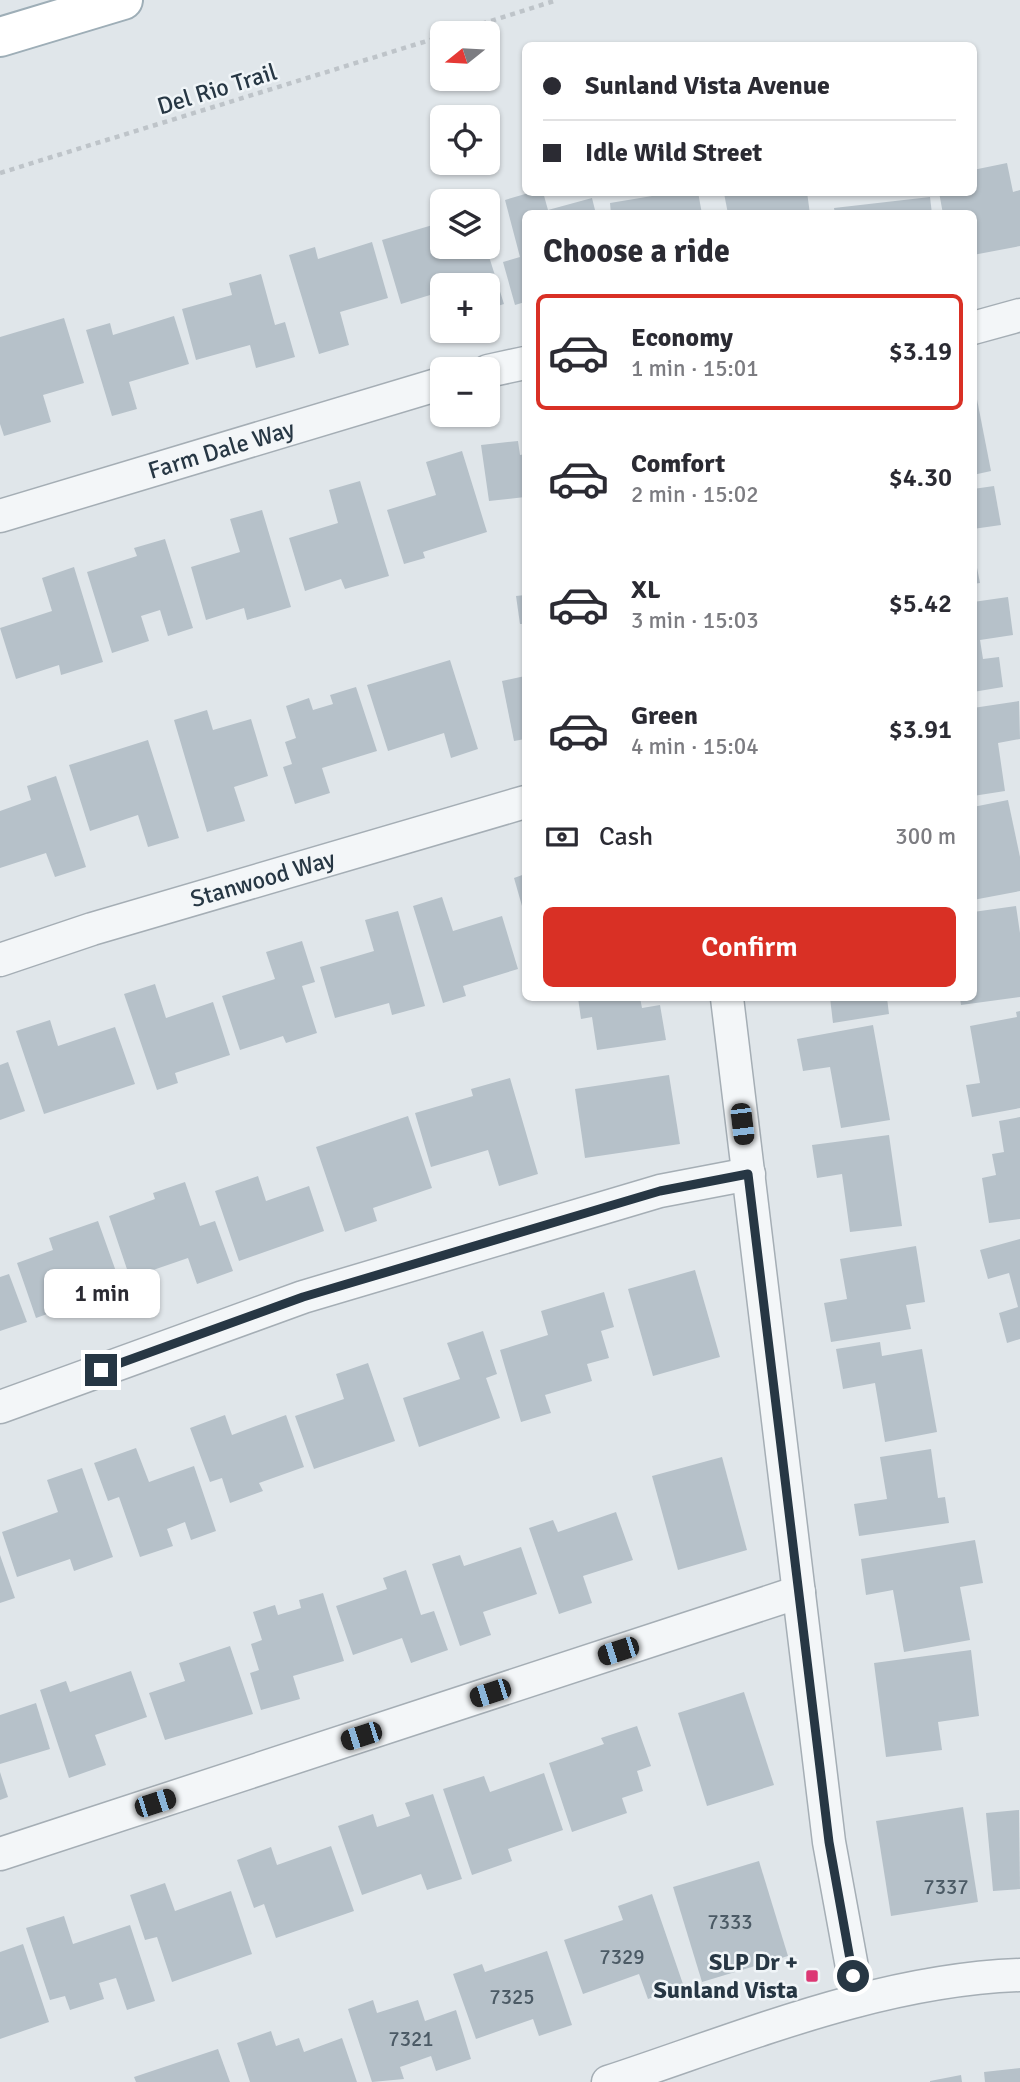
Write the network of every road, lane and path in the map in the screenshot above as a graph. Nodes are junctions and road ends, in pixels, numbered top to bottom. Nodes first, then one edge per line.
1 (123, 0) edge
2 (557, 0) edge
3 (491, 21) edge
4 (0, 37) edge
5 (430, 40) edge
6 (0, 173) edge
7 (1020, 315) edge
8 (977, 327) edge
9 (522, 364) edge
10 (500, 368) edge
11 (430, 387) edge
12 (0, 516) edge
13 (522, 803) edge
14 (0, 960) edge
15 (727, 1001) edge
16 (748, 1174) junction
17 (0, 1407) edge
18 (799, 1592) junction
19 (0, 1854) edge
20 (1020, 1975) edge
21 (858, 2000) junction
22 (608, 2082) edge

1 - 4 main road
2 - 3 path
5 - 6 path, Del Rio Trail
7 - 8 street
9 - 10 street
11 - 12 street, Farm Dale Way
13 - 14 street, Stanwood Way
15 - 16 street
16 - 17 street
16 - 18 street
18 - 19 street
18 - 21 street
20 - 21 street
21 - 22 street

